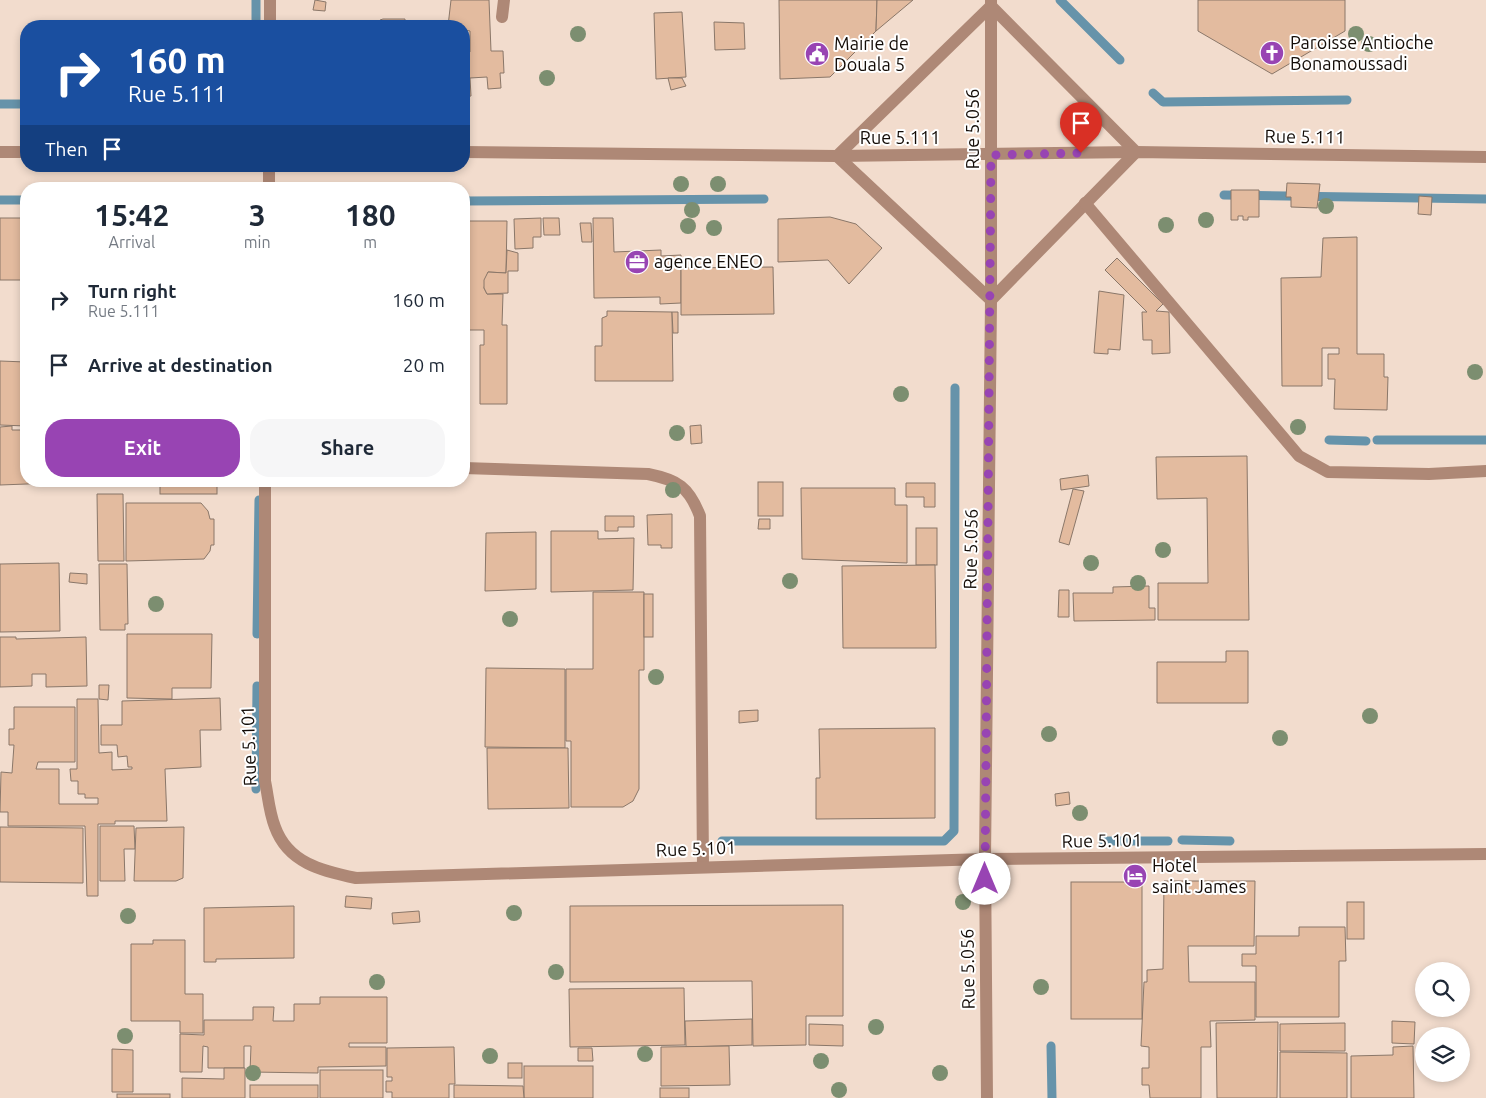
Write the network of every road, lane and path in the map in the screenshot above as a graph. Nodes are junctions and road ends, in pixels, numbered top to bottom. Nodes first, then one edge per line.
1 (270, 0) edge
2 (504, 0) edge
3 (991, 3) edge
4 (502, 17) dead end
5 (270, 20) edge
6 (0, 152) edge
7 (20, 152) edge
8 (470, 152) edge
9 (1136, 152) junction
10 (991, 155) junction
11 (837, 156) junction
12 (1486, 158) edge
13 (1085, 204) junction
14 (991, 300) junction
15 (470, 468) edge
16 (1486, 471) edge
17 (265, 487) edge
18 (1486, 854) edge
19 (984, 859) junction
20 (703, 866) junction
21 (987, 1098) edge

1 - 5 street
2 - 4 street
3 - 9 street
3 - 10 street, Rue 5.056
3 - 11 street
6 - 7 street
8 - 11 street, Rue 5.111
9 - 10 street, Rue 5.111
9 - 12 street, Rue 5.111
9 - 13 street
10 - 11 street, Rue 5.111
10 - 14 street, Rue 5.056
11 - 14 street
13 - 14 street
13 - 16 street
14 - 19 street, Rue 5.056
15 - 20 street
17 - 20 street, Rue 5.101
18 - 19 street, Rue 5.101
19 - 20 street, Rue 5.101
19 - 21 street, Rue 5.056

